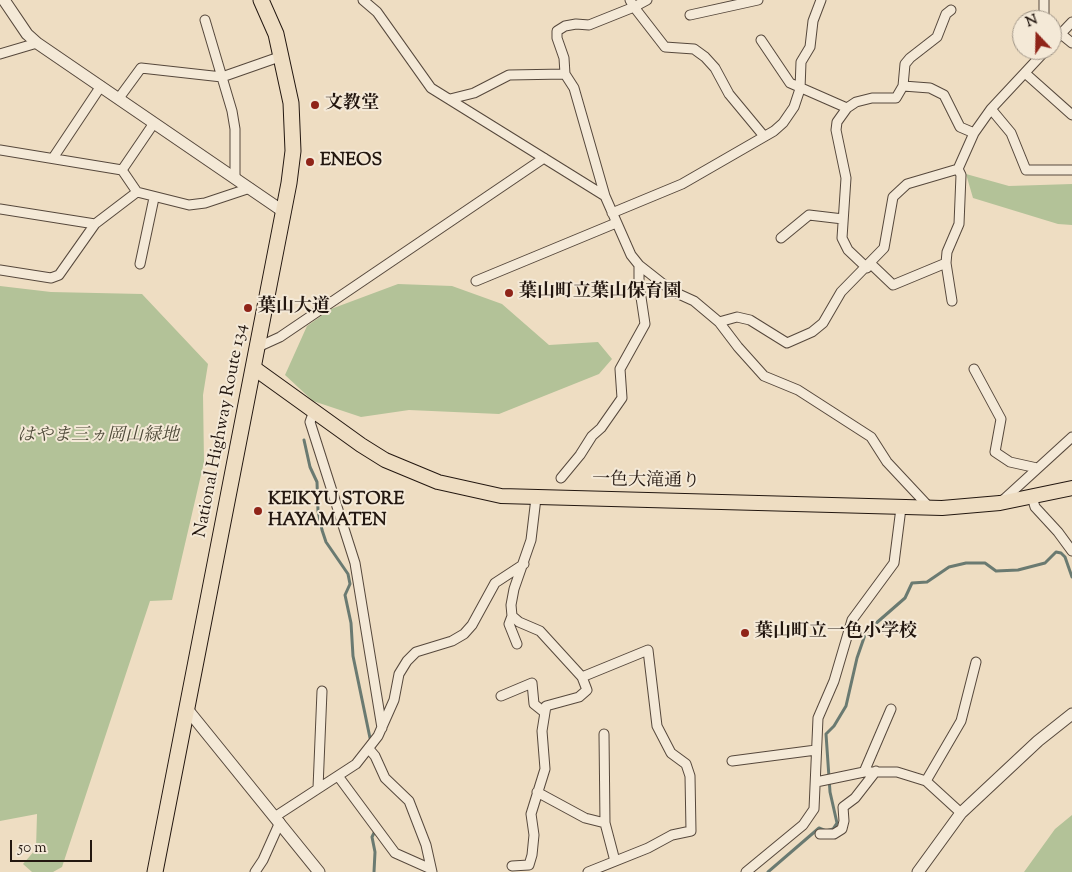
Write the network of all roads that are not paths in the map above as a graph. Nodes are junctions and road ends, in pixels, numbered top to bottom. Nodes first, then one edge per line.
1 (4, 0) edge
2 (261, 0) edge
3 (363, 0) edge
4 (378, 0) edge
5 (647, 0) edge
6 (758, 0) edge
7 (821, 0) edge
8 (632, 3) edge
9 (951, 10) dead end
10 (377, 12) junction
11 (690, 15) dead end
12 (205, 20) dead end
13 (1072, 22) edge
14 (1062, 32) edge
15 (761, 40) dead end
16 (37, 43) junction
17 (0, 54) edge
18 (282, 56) junction
19 (1037, 60) edge
20 (1025, 73) junction
21 (565, 74) junction
22 (222, 77) junction
23 (101, 86) junction
24 (904, 86) junction
25 (800, 89) junction
26 (119, 98) junction
27 (450, 99) junction
28 (847, 108) junction
29 (991, 109) junction
30 (1072, 115) edge
31 (154, 122) junction
32 (974, 133) junction
33 (763, 136) junction
34 (0, 150) edge
35 (53, 158) junction
36 (544, 158) junction
37 (122, 170) junction
38 (958, 170) junction
39 (1072, 170) edge
40 (235, 178) junction
41 (250, 188) junction
42 (137, 192) junction
43 (605, 196) junction
44 (154, 198) junction
45 (0, 209) edge
46 (284, 212) junction
47 (612, 213) junction
48 (843, 219) junction
49 (616, 223) junction
50 (95, 224) junction
51 (781, 238) dead end
52 (946, 263) junction
53 (140, 264) dead end
54 (639, 265) junction
55 (869, 266) junction
56 (0, 270) edge
57 (476, 281) dead end
58 (952, 301) dead end
59 (720, 322) junction
60 (258, 347) junction
61 (254, 368) junction
62 (974, 369) dead end
63 (314, 411) junction
64 (1072, 437) edge
65 (1037, 468) junction
66 (561, 478) dead end
67 (1072, 488) edge
68 (1032, 497) junction
69 (536, 498) junction
70 (1000, 503) junction
71 (900, 508) junction
72 (930, 508) junction
73 (1072, 551) edge
74 (524, 564) junction
75 (512, 616) junction
76 (517, 644) dead end
77 (976, 662) dead end
78 (582, 677) junction
79 (322, 691) dead end
80 (500, 696) dead end
81 (187, 709) junction
82 (891, 709) dead end
83 (544, 712) junction
84 (1072, 714) edge
85 (382, 728) junction
86 (604, 734) dead end
87 (369, 749) junction
88 (816, 750) junction
89 (732, 761) dead end
90 (876, 771) junction
91 (864, 772) junction
92 (338, 776) junction
93 (819, 781) junction
94 (926, 781) junction
95 (318, 788) junction
96 (537, 792) junction
97 (961, 813) junction
98 (278, 819) junction
99 (605, 823) junction
100 (820, 834) dead end
101 (615, 861) junction
102 (512, 866) dead end
103 (431, 871) edge
104 (155, 872) edge
105 (255, 872) edge
106 (319, 872) edge
107 (588, 872) edge
108 (746, 872) edge
109 (918, 872) edge

1 - 16 street
2 - 18 highway, National Highway Route 134
3 - 10 street
4 - 10 street
5 - 8 street
6 - 11 street
7 - 25 street
8 - 21 street
8 - 33 street
9 - 24 street
10 - 27 street
12 - 22 street
13 - 14 street
15 - 25 street
16 - 17 street
16 - 23 street
18 - 22 street
18 - 46 highway, National Highway Route 134
19 - 20 street
20 - 29 street
20 - 30 street
21 - 27 street
21 - 43 street
22 - 26 street
22 - 40 street
23 - 26 street
23 - 35 street
24 - 28 street
24 - 32 street
25 - 28 street
25 - 33 street
26 - 31 street
27 - 36 street
28 - 48 street
29 - 32 street
29 - 39 street
31 - 37 street
31 - 40 street
32 - 38 street
33 - 47 street
34 - 35 street
35 - 37 street
36 - 43 street
36 - 60 street
37 - 42 street
38 - 52 street
38 - 55 street
40 - 41 street
41 - 44 street
41 - 46 street
42 - 44 street
42 - 50 street
43 - 47 street
44 - 53 street
45 - 50 street
46 - 60 highway, National Highway Route 134
47 - 49 street
48 - 51 street
48 - 55 street
49 - 54 street
49 - 57 street
50 - 56 street
52 - 55 street
52 - 58 street
54 - 59 street
54 - 66 street
55 - 59 street
59 - 72 street
60 - 61 highway, National Highway Route 134
61 - 63 main road, 一色大滝通り
61 - 81 highway, National Highway Route 134
62 - 65 street
63 - 69 main road, 一色大滝通り
63 - 85 street
64 - 65 street
65 - 70 street
67 - 68 main road, 一色大滝通り
68 - 70 main road, 一色大滝通り
68 - 73 street
69 - 71 main road, 一色大滝通り
69 - 74 street
70 - 72 main road, 一色大滝通り
71 - 72 main road, 一色大滝通り
71 - 88 street
74 - 75 street
74 - 85 street
75 - 76 street
75 - 78 street
77 - 94 street
78 - 83 street
78 - 101 street
79 - 95 street
80 - 83 street
81 - 98 street
81 - 104 highway, National Highway Route 134
82 - 91 street
83 - 96 street
84 - 97 street
85 - 87 street
86 - 99 street
87 - 92 street
87 - 103 street
88 - 89 street
88 - 93 street
90 - 91 street
90 - 94 street
90 - 100 street
91 - 93 street
92 - 95 street
92 - 103 street
93 - 108 street
94 - 97 street
95 - 98 street
96 - 99 street
96 - 102 street
97 - 109 street
98 - 105 street
98 - 106 street
99 - 101 street
101 - 107 street

